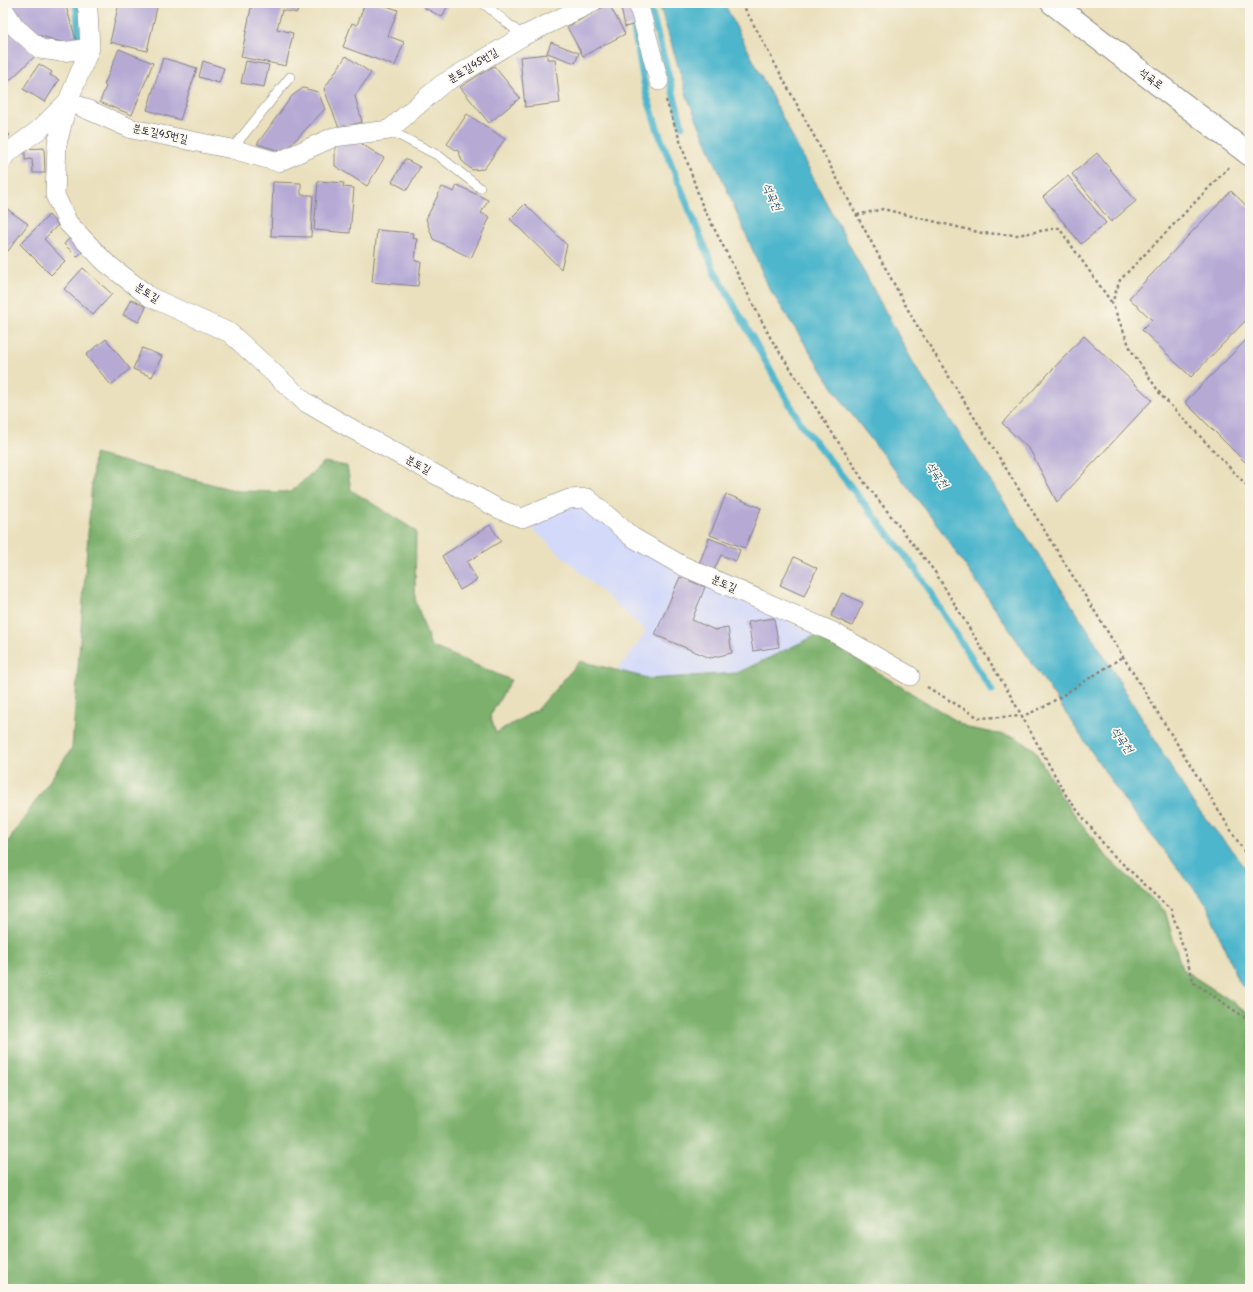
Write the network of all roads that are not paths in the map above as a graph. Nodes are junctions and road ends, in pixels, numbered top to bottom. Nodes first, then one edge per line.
1 (86, 3) edge
2 (483, 3) edge
3 (592, 3) edge
4 (638, 3) edge
5 (1052, 3) edge
6 (3, 8) edge
7 (523, 36) junction
8 (90, 48) junction
9 (290, 78) dead end
10 (659, 81) road end
11 (68, 101) junction
12 (389, 130) junction
13 (232, 149) junction
14 (1247, 152) edge
15 (3, 159) edge
16 (480, 188) dead end
17 (910, 676) road end

1 - 8 street, 분토길
2 - 7 lane
3 - 7 street, 분토길45번길
4 - 10 street
5 - 14 street, 석곡로
6 - 8 street
7 - 12 street, 분토길45번길
8 - 11 street, 분토길
9 - 13 lane
11 - 13 street, 분토길45번길
11 - 15 street, 분토길
11 - 17 street, 분토길
12 - 13 street, 분토길45번길
12 - 16 lane

